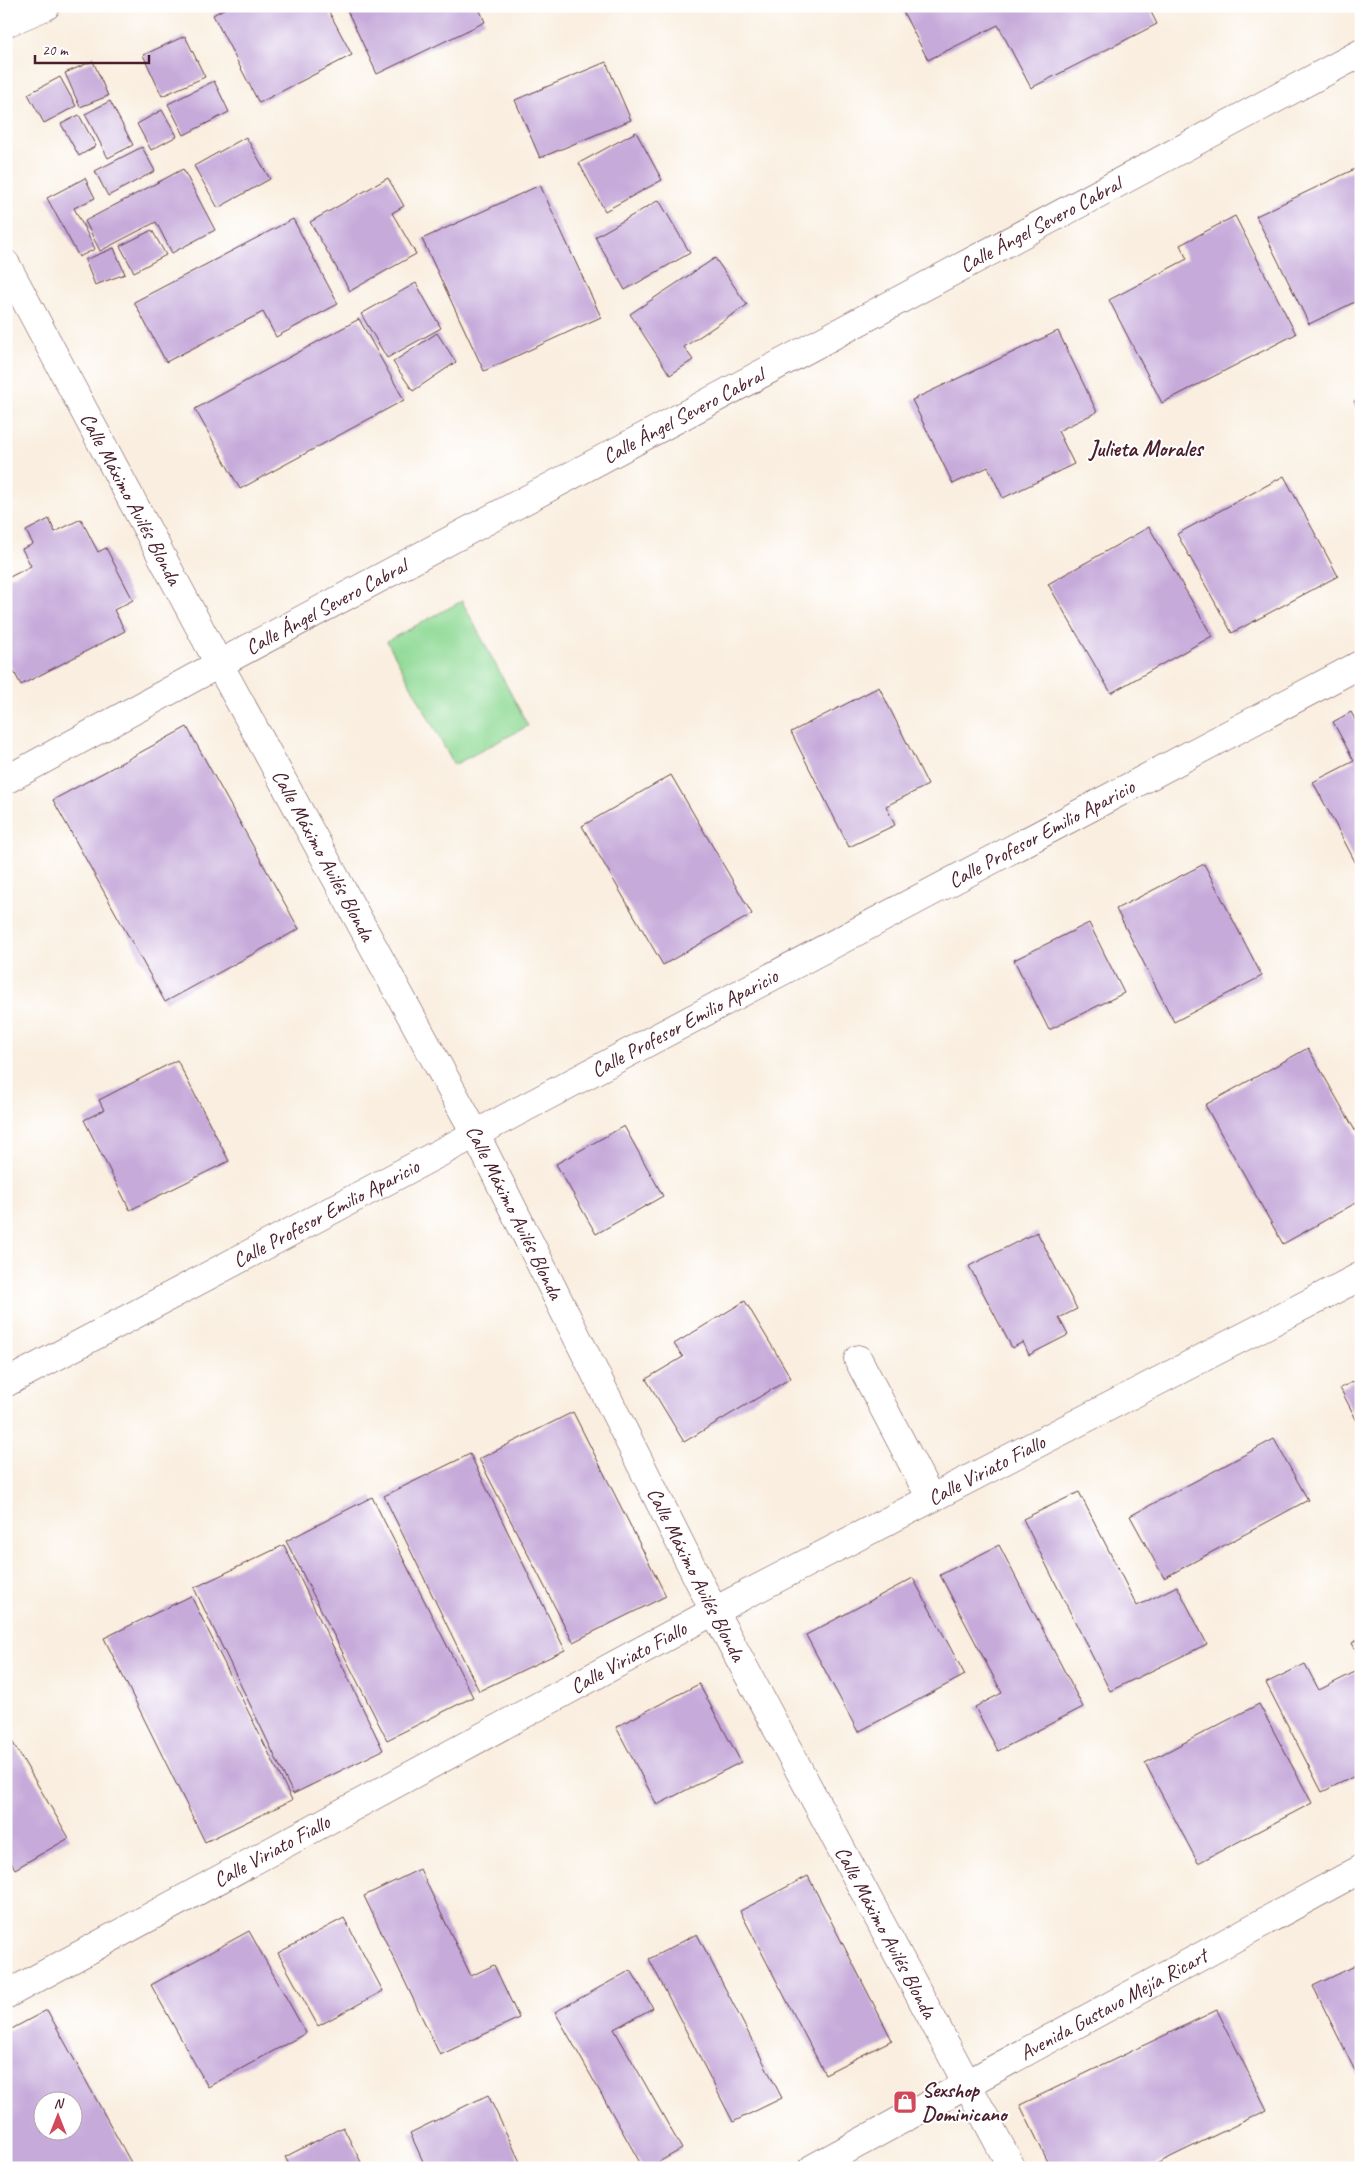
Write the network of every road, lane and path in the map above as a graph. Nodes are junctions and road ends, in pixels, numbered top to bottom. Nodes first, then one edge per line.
1 (46, 6) edge
2 (6, 23) edge
3 (1361, 52) edge
4 (6, 264) edge
5 (219, 664) junction
6 (1361, 664) edge
7 (6, 780) edge
8 (475, 1133) junction
9 (1361, 1276) edge
10 (858, 1359) dead end
11 (6, 1383) edge
12 (931, 1499) junction
13 (714, 1611) junction
14 (1361, 1869) edge
15 (6, 1995) edge
16 (967, 2083) junction
17 (814, 2168) edge
18 (1012, 2168) edge

1 - 2 street
3 - 5 street, Calle Ángel Severo Cabral
4 - 5 street, Calle Máximo Avilés Blonda
5 - 7 street, Calle Ángel Severo Cabral
5 - 8 street, Calle Máximo Avilés Blonda
6 - 8 street, Calle Profesor Emilio Aparicio
8 - 11 street, Calle Profesor Emilio Aparicio
8 - 13 street, Calle Máximo Avilés Blonda
9 - 12 street, Calle Viriato Fiallo
10 - 12 street
12 - 13 street, Calle Viriato Fiallo
13 - 15 street, Calle Viriato Fiallo
13 - 16 street, Calle Máximo Avilés Blonda
14 - 16 street, Avenida Gustavo Mejía Ricart
16 - 17 street, Avenida Gustavo Mejía Ricart
16 - 18 street, Calle Máximo Avilés Blonda

